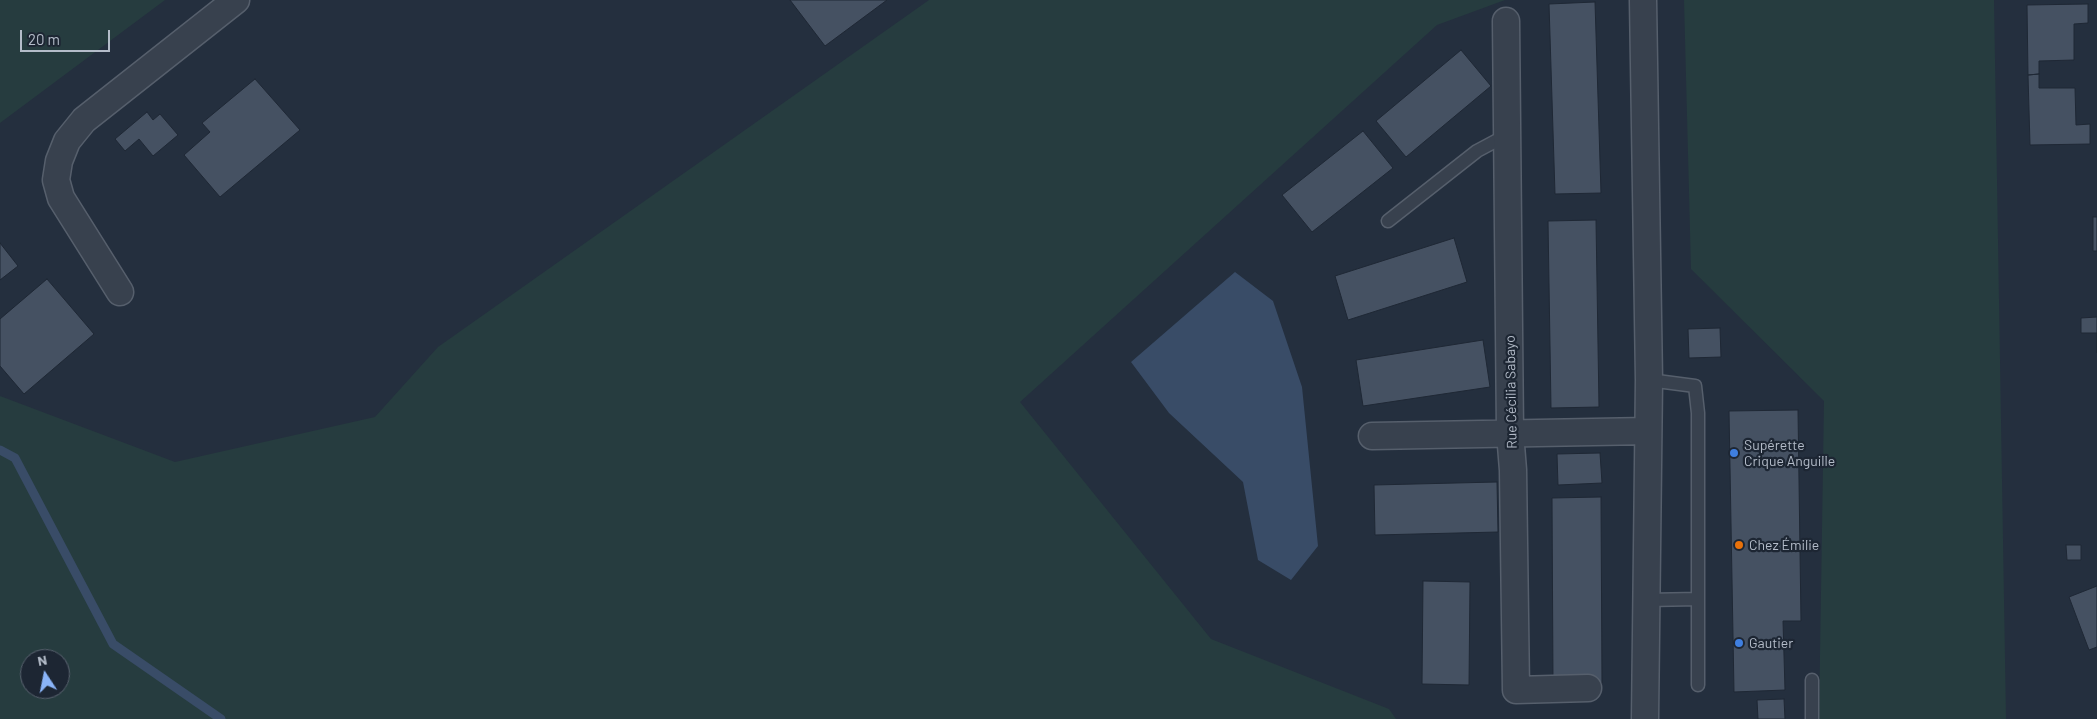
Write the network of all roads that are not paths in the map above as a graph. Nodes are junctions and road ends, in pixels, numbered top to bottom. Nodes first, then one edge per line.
1 (236, 0) edge
2 (1643, 0) edge
3 (1506, 21) dead end
4 (1508, 135) junction
5 (1388, 221) dead end
6 (120, 292) dead end
7 (1649, 380) junction
8 (1648, 431) junction
9 (1510, 433) junction
10 (1372, 436) dead end
11 (1698, 599) junction
12 (1646, 600) junction
13 (1812, 680) dead end
14 (1698, 685) dead end
15 (1588, 688) dead end
16 (1645, 719) edge
17 (1812, 719) edge

1 - 6 street
2 - 7 street
3 - 4 street, Rue Cécilia Sabayo
4 - 5 lane
4 - 9 street, Rue Cécilia Sabayo
7 - 8 street
7 - 11 lane
8 - 9 street
8 - 12 street
9 - 10 street
9 - 15 street, Rue Cécilia Sabayo
11 - 12 lane
11 - 14 lane
12 - 16 street
13 - 17 lane

